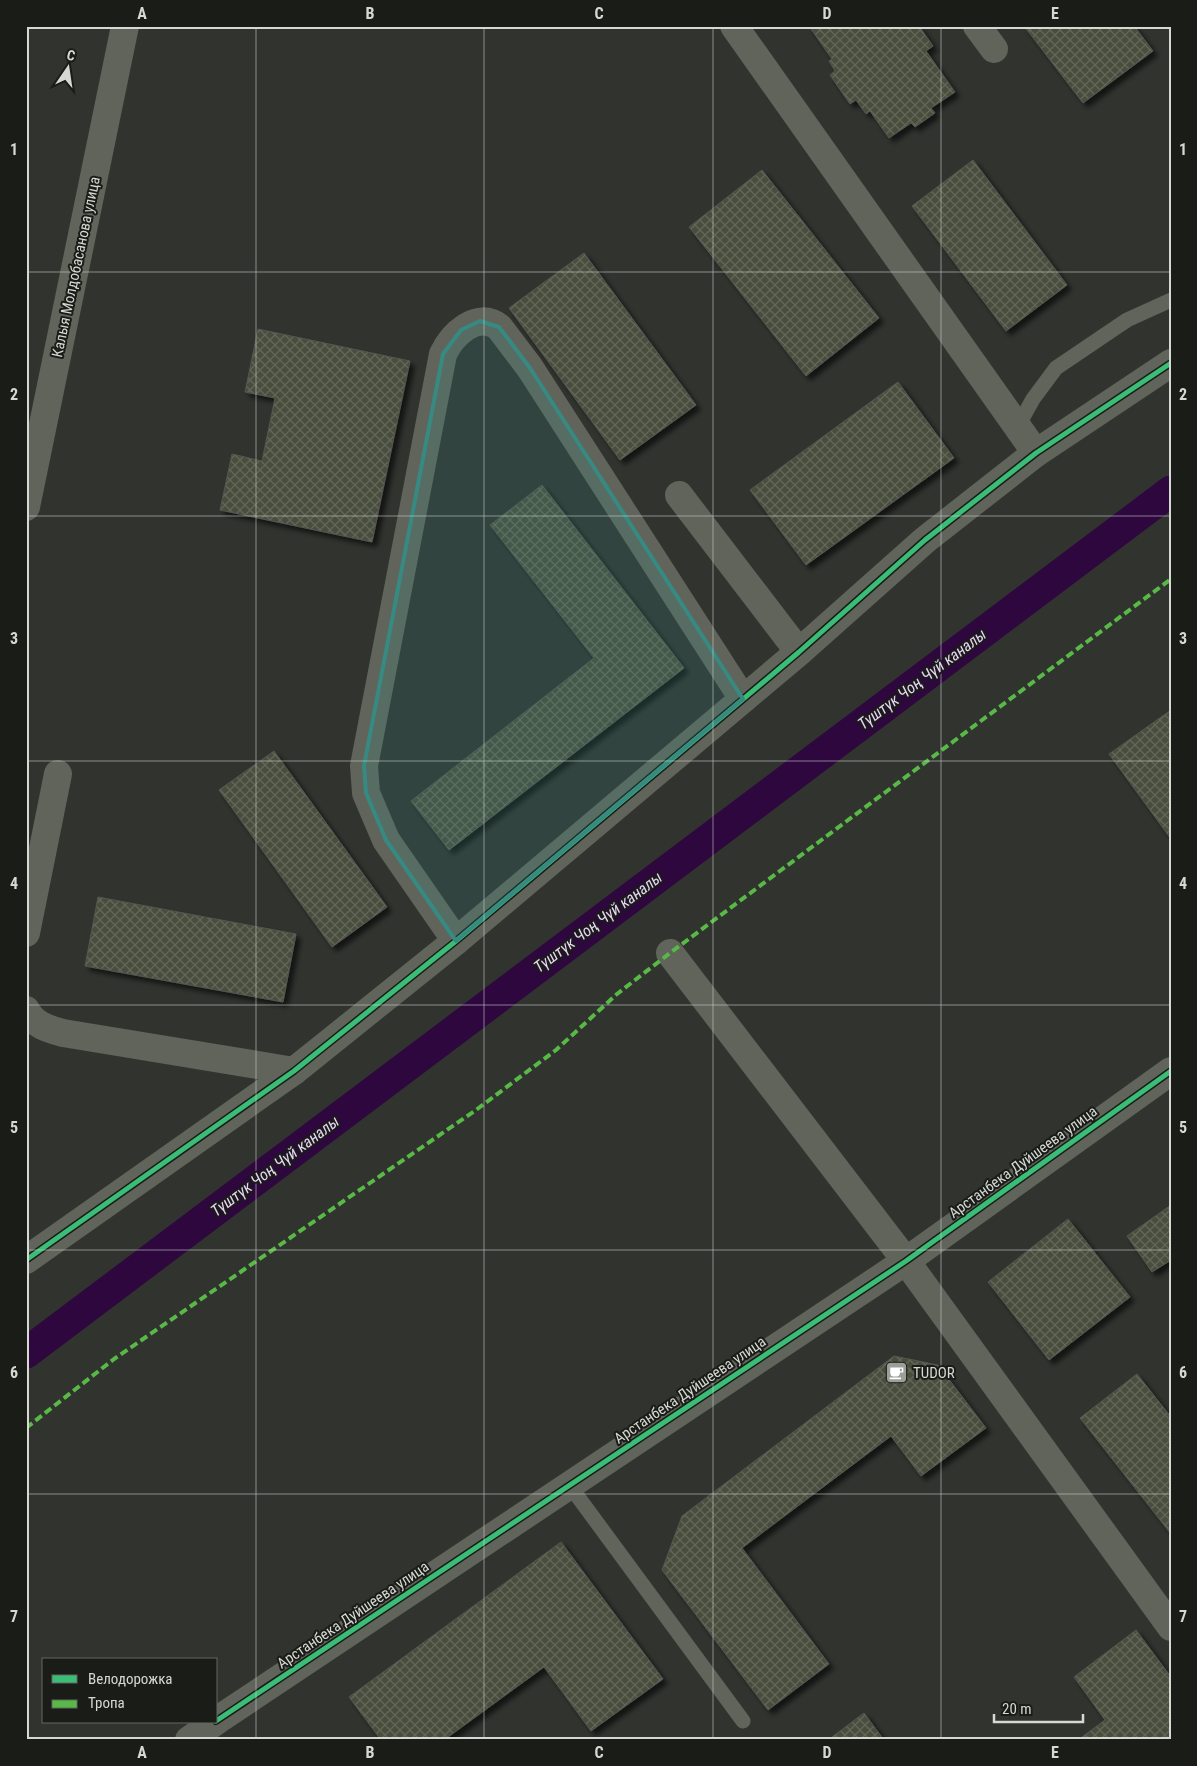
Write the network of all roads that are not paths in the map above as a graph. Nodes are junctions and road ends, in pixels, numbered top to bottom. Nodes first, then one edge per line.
1 (125, 26) edge
2 (734, 26) edge
3 (977, 26) edge
4 (994, 49) dead end
5 (1171, 300) edge
6 (1171, 363) edge
7 (1018, 426) junction
8 (1036, 453) junction
9 (679, 495) dead end
10 (26, 507) edge
11 (799, 652) junction
12 (743, 699) junction
13 (58, 774) dead end
14 (26, 933) edge
15 (456, 941) junction
16 (670, 953) dead end
17 (26, 1010) edge
18 (294, 1071) junction
19 (1171, 1071) edge
20 (26, 1260) edge
21 (906, 1261) junction
22 (570, 1486) junction
23 (1171, 1626) edge
24 (218, 1721) edge
25 (743, 1721) dead end
26 (213, 1724) edge
27 (189, 1740) edge

1 - 10 street, Калыя Молдобасанова улица
2 - 7 street
3 - 4 street
5 - 7 lane
6 - 8 street
7 - 8 street
8 - 11 street
9 - 11 street
11 - 12 street
12 - 15 street
12 - 15 street
13 - 14 street
15 - 18 street
16 - 21 street
17 - 18 street
18 - 20 street
19 - 21 street, Арстанбека Дуйшеева улица
21 - 22 street, Арстанбека Дуйшеева улица
21 - 23 street
22 - 24 street, Арстанбека Дуйшеева улица
22 - 25 lane
26 - 27 street, Арстанбека Дуйшеева улица

